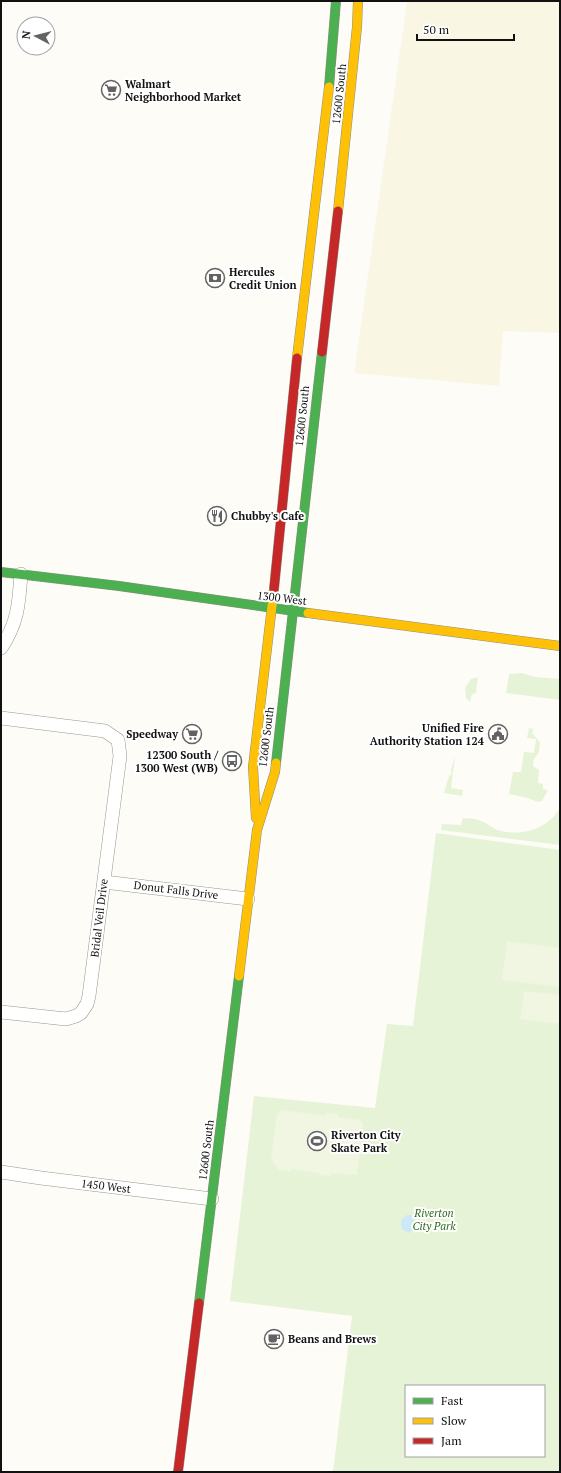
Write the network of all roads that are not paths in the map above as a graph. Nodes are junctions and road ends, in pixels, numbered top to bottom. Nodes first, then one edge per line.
1 (336, 1) edge
2 (358, 1) edge
3 (1, 572) edge
4 (21, 574) junction
5 (272, 608) junction
6 (293, 611) junction
7 (560, 646) edge
8 (1, 648) edge
9 (1, 718) edge
10 (257, 830) junction
11 (104, 882) junction
12 (248, 899) junction
13 (1, 1012) edge
14 (1, 1172) edge
15 (212, 1200) junction
16 (178, 1472) edge

1 - 5 main road, 12600 South
2 - 6 main road, 12600 South
3 - 4 main road, 1300 West
4 - 5 main road, 1300 West
4 - 8 street
5 - 6 main road, 1300 West
5 - 10 main road, 12600 South
6 - 7 main road, 1300 West
6 - 10 main road, 12600 South
9 - 11 street, Bridal Veil Drive
10 - 12 main road, 12600 South
11 - 12 street, Donut Falls Drive
11 - 13 street, Bridal Veil Drive
12 - 15 main road, 12600 South
14 - 15 street, 1450 West
15 - 16 main road, 12600 South

